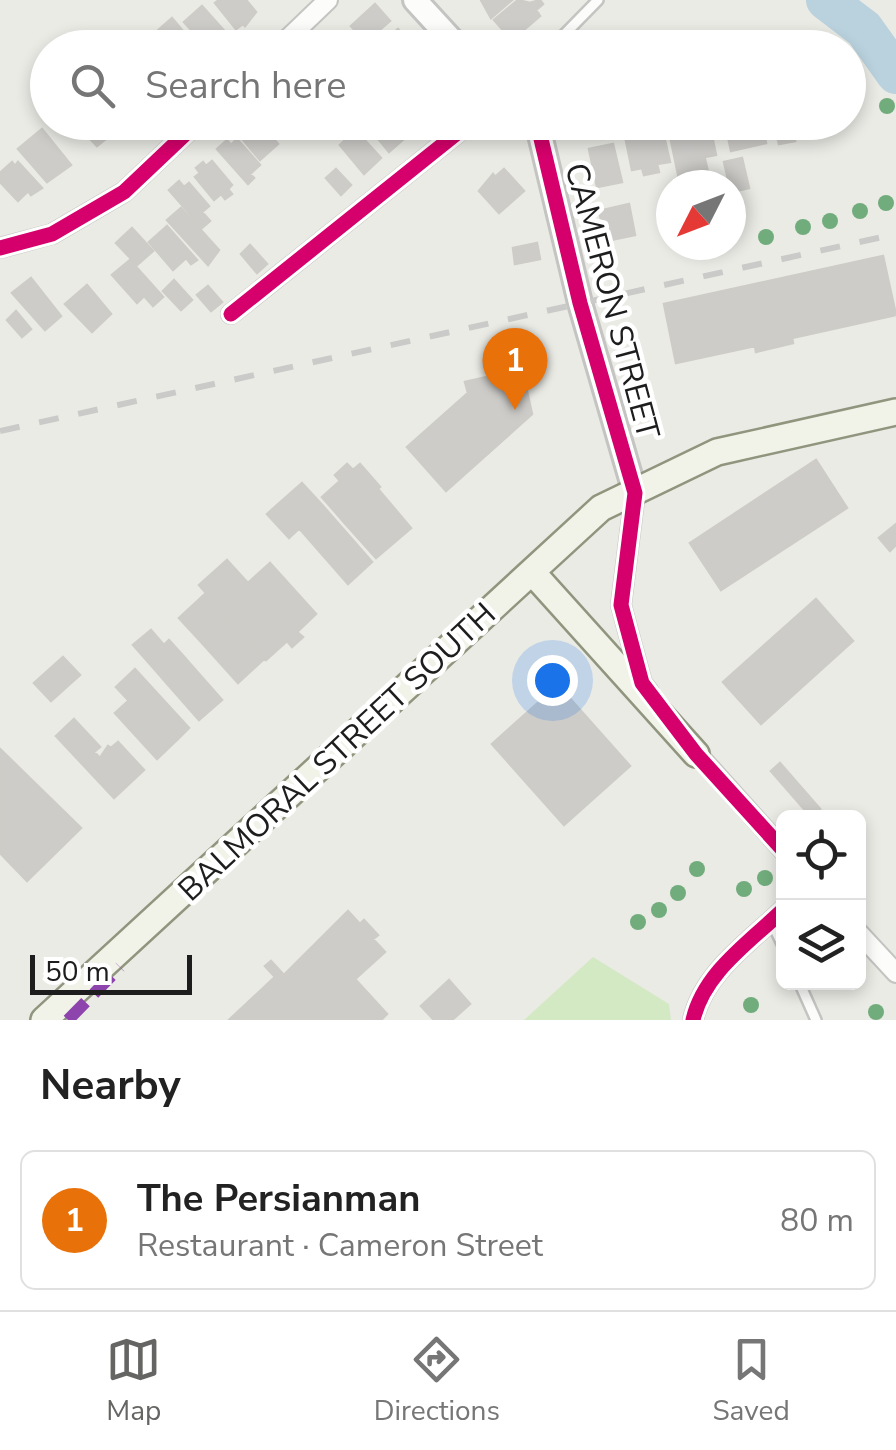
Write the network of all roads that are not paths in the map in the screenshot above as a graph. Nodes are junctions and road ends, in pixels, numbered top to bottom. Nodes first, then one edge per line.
1 (328, 0) edge
2 (415, 0) edge
3 (598, 0) edge
4 (297, 30) edge
5 (442, 30) edge
6 (569, 30) edge
7 (179, 140) edge
8 (448, 140) edge
9 (541, 140) edge
10 (0, 248) edge
11 (231, 314) dead end
12 (896, 412) edge
13 (636, 493) junction
14 (532, 572) junction
15 (696, 754) junction
16 (776, 841) edge
17 (776, 916) edge
18 (866, 941) edge
19 (896, 973) edge
20 (803, 990) edge
21 (44, 1020) edge
22 (693, 1020) edge
23 (816, 1020) edge

1 - 4 street
2 - 5 street
3 - 6 lane
7 - 10 street
8 - 11 street
9 - 13 street, CAMERON STREET
12 - 13 main road, BALMORAL STREET SOUTH
13 - 14 main road, BALMORAL STREET SOUTH
13 - 15 street
14 - 15 main road
14 - 21 main road, BALMORAL STREET SOUTH
15 - 16 street
17 - 22 street
18 - 19 street
20 - 23 lane

